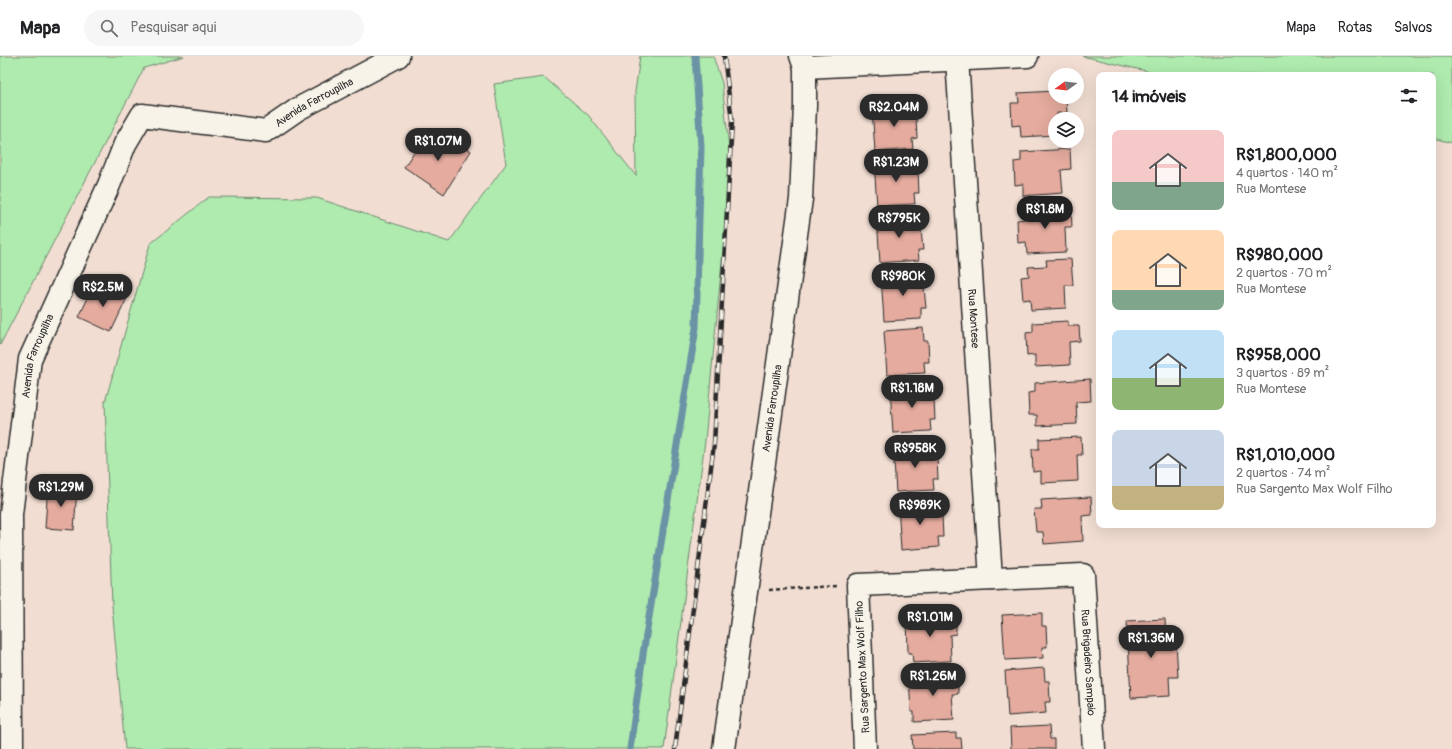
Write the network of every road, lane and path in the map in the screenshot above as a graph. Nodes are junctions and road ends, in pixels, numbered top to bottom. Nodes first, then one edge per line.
1 (398, 56) edge
2 (1027, 56) edge
3 (957, 59) junction
4 (803, 61) edge
5 (991, 579) junction
6 (858, 585) junction
7 (746, 591) junction
8 (12, 749) edge
9 (724, 749) edge
10 (866, 749) edge
11 (1094, 749) edge

1 - 8 street, Avenida Farroupilha
2 - 3 street
3 - 4 street
3 - 5 street, Rua Montese
4 - 7 street, Avenida Farroupilha
5 - 6 street
5 - 11 street, Rua Brigadeiro Sampaio
6 - 7 path
6 - 10 street, Rua Sargento Max Wolf Filho
7 - 9 street, Avenida Farroupilha

